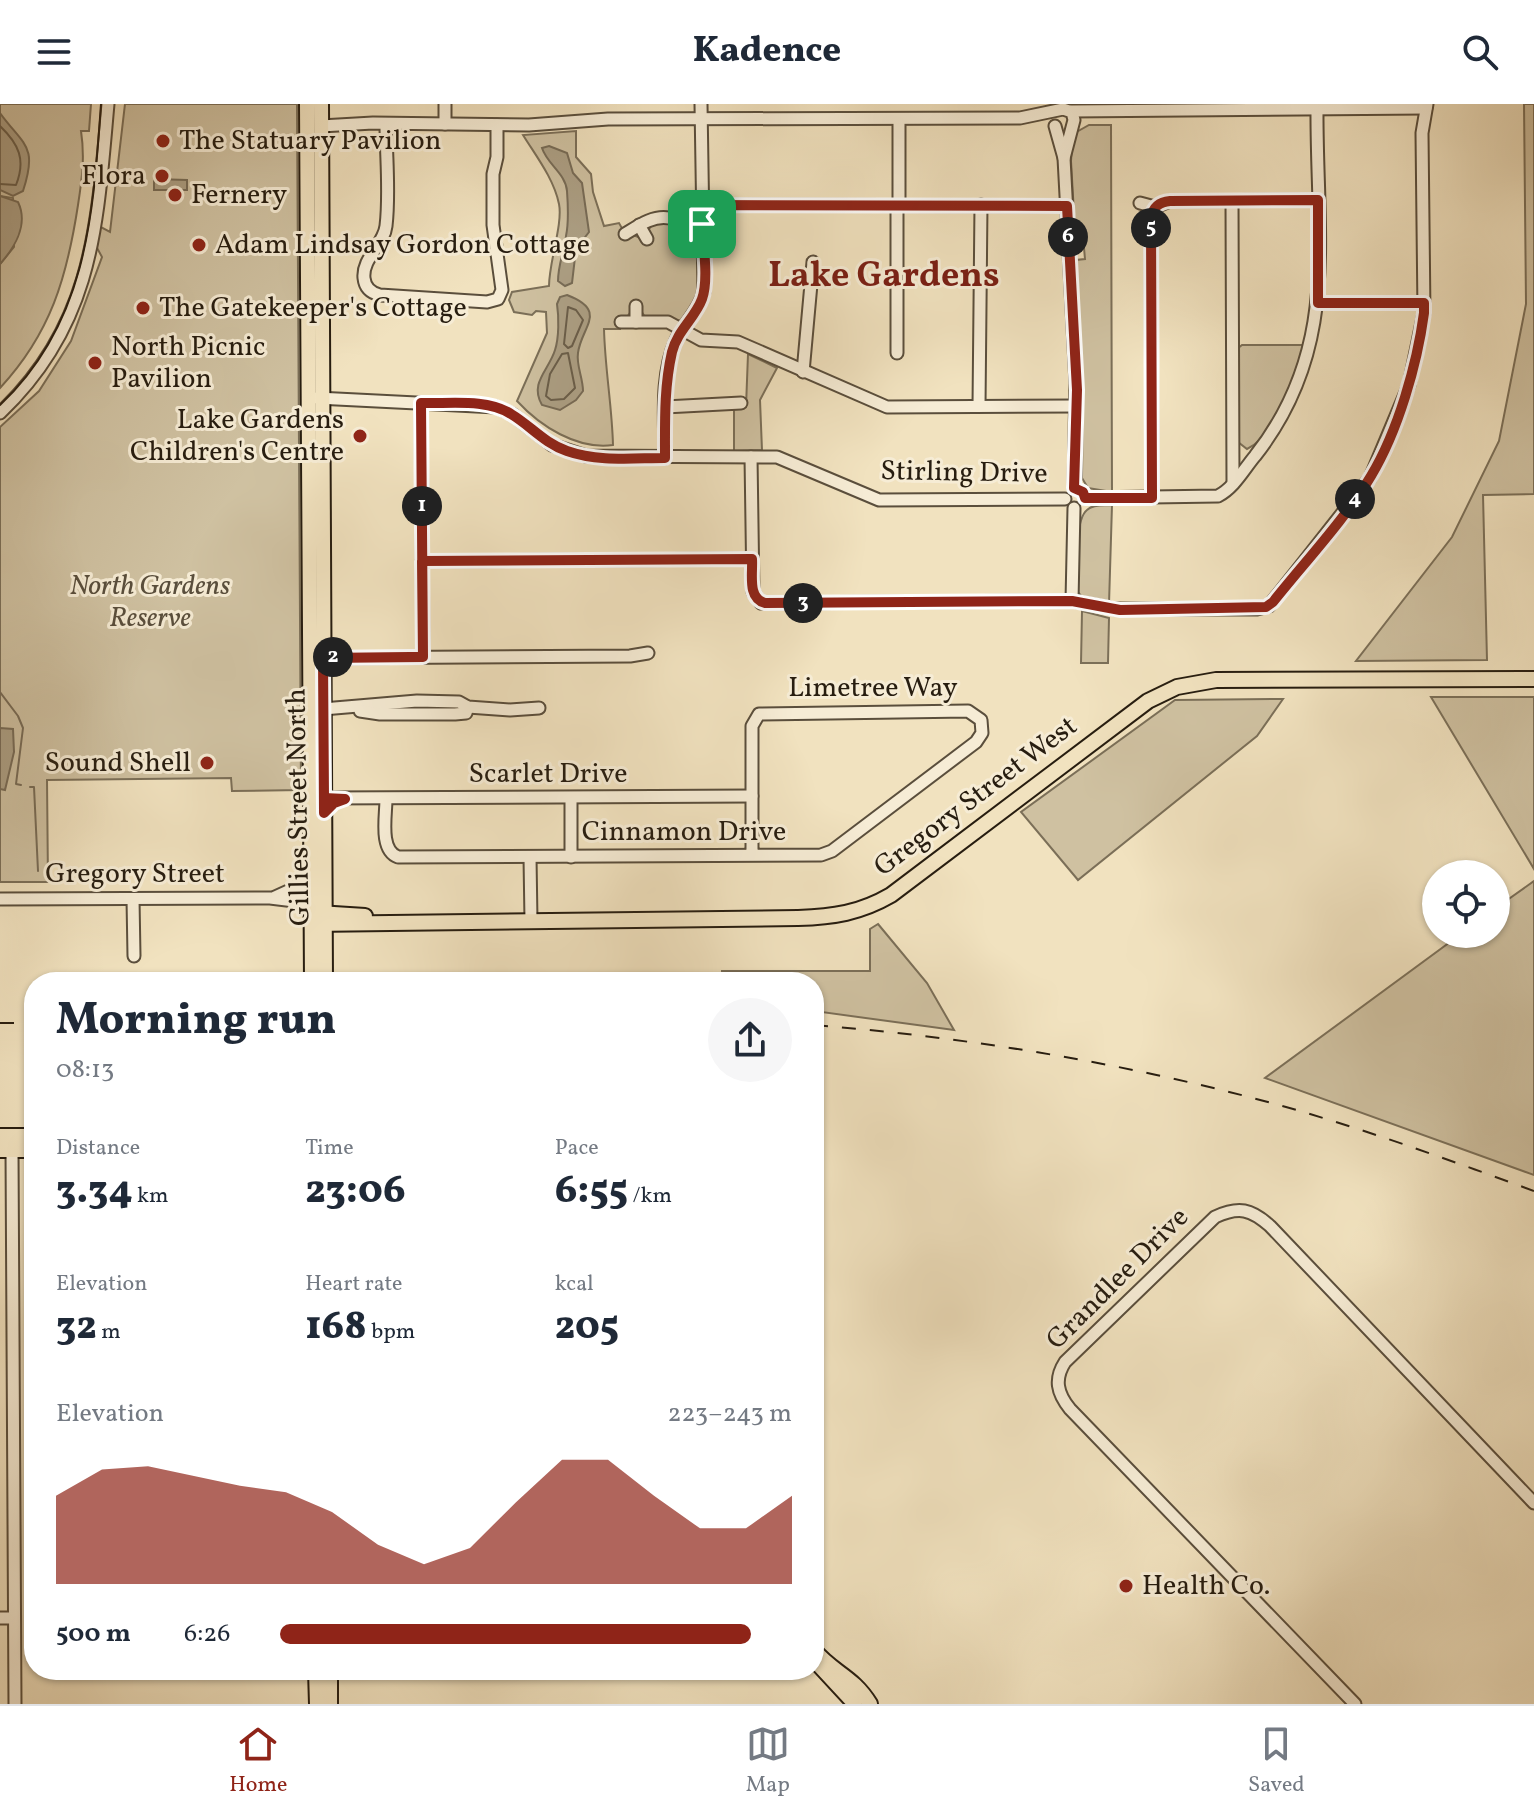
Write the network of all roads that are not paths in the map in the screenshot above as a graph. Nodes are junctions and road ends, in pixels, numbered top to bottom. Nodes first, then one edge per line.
1 (108, 104) edge
2 (307, 104) edge
3 (445, 104) edge
4 (701, 104) edge
5 (1427, 106) edge
6 (1317, 108) junction
7 (1064, 109) edge
8 (1105, 113) junction
9 (317, 117) edge
10 (1020, 118) junction
11 (899, 119) junction
12 (701, 120) junction
13 (386, 124) junction
14 (445, 124) junction
15 (497, 125) junction
16 (1055, 126) junction
17 (1072, 126) junction
18 (1064, 158) junction
19 (1318, 200) junction
20 (1232, 201) junction
21 (1140, 203) dead end
22 (701, 205) junction
23 (898, 205) junction
24 (981, 205) junction
25 (1067, 206) junction
26 (1155, 207) junction
27 (702, 224) junction
28 (639, 225) junction
29 (625, 234) dead end
30 (647, 239) dead end
31 (813, 262) dead end
32 (1318, 303) junction
33 (1424, 303) junction
34 (636, 306) dead end
35 (621, 322) dead end
36 (636, 322) junction
37 (682, 330) junction
38 (897, 353) dead end
39 (803, 372) junction
40 (315, 398) junction
41 (421, 403) junction
42 (741, 403) dead end
43 (979, 406) junction
44 (1076, 406) junction
45 (665, 407) junction
46 (0, 413) edge
47 (1233, 440) junction
48 (1259, 451) junction
49 (751, 457) junction
50 (665, 458) junction
51 (1233, 484) junction
52 (1074, 488) junction
53 (1085, 498) junction
54 (1152, 498) junction
55 (1065, 499) junction
56 (1074, 508) junction
57 (752, 559) junction
58 (422, 561) junction
59 (1072, 601) junction
60 (648, 653) dead end
61 (423, 657) junction
62 (316, 658) junction
63 (1534, 679) edge
64 (417, 701) junction
65 (339, 708) junction
66 (455, 708) junction
67 (539, 708) dead end
68 (323, 709) junction
69 (416, 715) junction
70 (982, 723) joint
71 (752, 796) junction
72 (571, 798) junction
73 (386, 799) junction
74 (324, 805) junction
75 (752, 855) junction
76 (530, 857) junction
77 (571, 857) junction
78 (310, 881) junction
79 (270, 898) junction
80 (0, 899) edge
81 (133, 899) junction
82 (318, 914) junction
83 (531, 921) junction
84 (134, 956) dead end
85 (313, 972) edge
86 (324, 972) edge
87 (0, 1136) edge
88 (24, 1136) edge
89 (6, 1150) edge
90 (1534, 1503) edge
91 (0, 1618) edge
92 (14, 1618) junction
93 (824, 1661) edge
94 (824, 1670) edge
95 (316, 1680) edge
96 (330, 1680) edge
97 (15, 1704) edge
98 (317, 1704) edge
99 (330, 1704) edge
100 (855, 1704) edge
101 (870, 1704) edge
102 (1355, 1704) edge

1 - 46 street
2 - 9 main road, Gillies Street North
3 - 14 street
4 - 12 street
5 - 6 street
5 - 33 street
6 - 8 street
6 - 19 street
7 - 8 street
7 - 10 street
7 - 16 street
7 - 17 street
8 - 17 street
9 - 13 street
9 - 40 main road, Gillies Street North
10 - 11 street
10 - 16 street
11 - 12 street
11 - 23 street
12 - 15 street
12 - 22 street
13 - 14 street
13 - 15 street
14 - 15 street
16 - 17 street
16 - 18 street
17 - 18 street
18 - 25 street
19 - 20 street
19 - 32 street
20 - 26 street
20 - 47 street
21 - 26 street
22 - 23 street
22 - 27 street
23 - 24 street
23 - 38 street
24 - 25 street
24 - 43 street
25 - 44 street
26 - 54 street
27 - 28 street
27 - 37 street
28 - 29 street
28 - 30 street
31 - 39 street
32 - 33 street
32 - 48 street
33 - 59 street
34 - 36 street
35 - 36 street
36 - 37 street
37 - 39 street
37 - 45 street
39 - 43 street
40 - 41 street, Stirling Drive
40 - 62 main road, Gillies Street North
41 - 50 street, Stirling Drive
41 - 58 street
42 - 45 street
43 - 44 street
44 - 52 street
45 - 50 street
47 - 48 street
47 - 51 street
48 - 51 street
49 - 50 street, Stirling Drive
49 - 55 street, Stirling Drive
49 - 57 street
51 - 54 street, Stirling Drive
52 - 53 street
52 - 55 street
53 - 54 street, Stirling Drive
53 - 56 street
55 - 56 street
56 - 59 street
57 - 58 street
57 - 59 street
58 - 61 street
60 - 61 street
61 - 62 street
62 - 68 main road, Gillies Street North
62 - 78 main road, Gillies Street North
63 - 83 main road, Gregory Street West
64 - 65 street
64 - 66 street
64 - 69 street
65 - 68 street
65 - 69 street
66 - 67 street
66 - 69 street
68 - 74 main road, Gillies Street North
70 - 71 street, Limetree Way
70 - 75 street, Cinnamon Drive
71 - 72 street, Scarlet Drive
71 - 75 street, Limetree Way
72 - 73 street, Scarlet Drive
72 - 77 street
73 - 74 street, Scarlet Drive
73 - 76 street, Cinnamon Drive
74 - 82 main road, Gillies Street North
75 - 77 street, Cinnamon Drive
76 - 77 street, Cinnamon Drive
76 - 83 street
78 - 79 street, Gregory Street
78 - 82 main road, Gillies Street North
79 - 81 street, Gregory Street
79 - 82 street, Gregory Street
80 - 81 street, Gregory Street
81 - 84 street
82 - 83 main road, Gregory Street West
82 - 85 main road, Gillies Street North
82 - 86 main road, Gillies Street North
87 - 88 main road
89 - 92 street
90 - 102 street, Grandlee Drive
91 - 92 street
92 - 97 street
93 - 101 main road
94 - 100 main road
95 - 98 main road
96 - 99 main road

